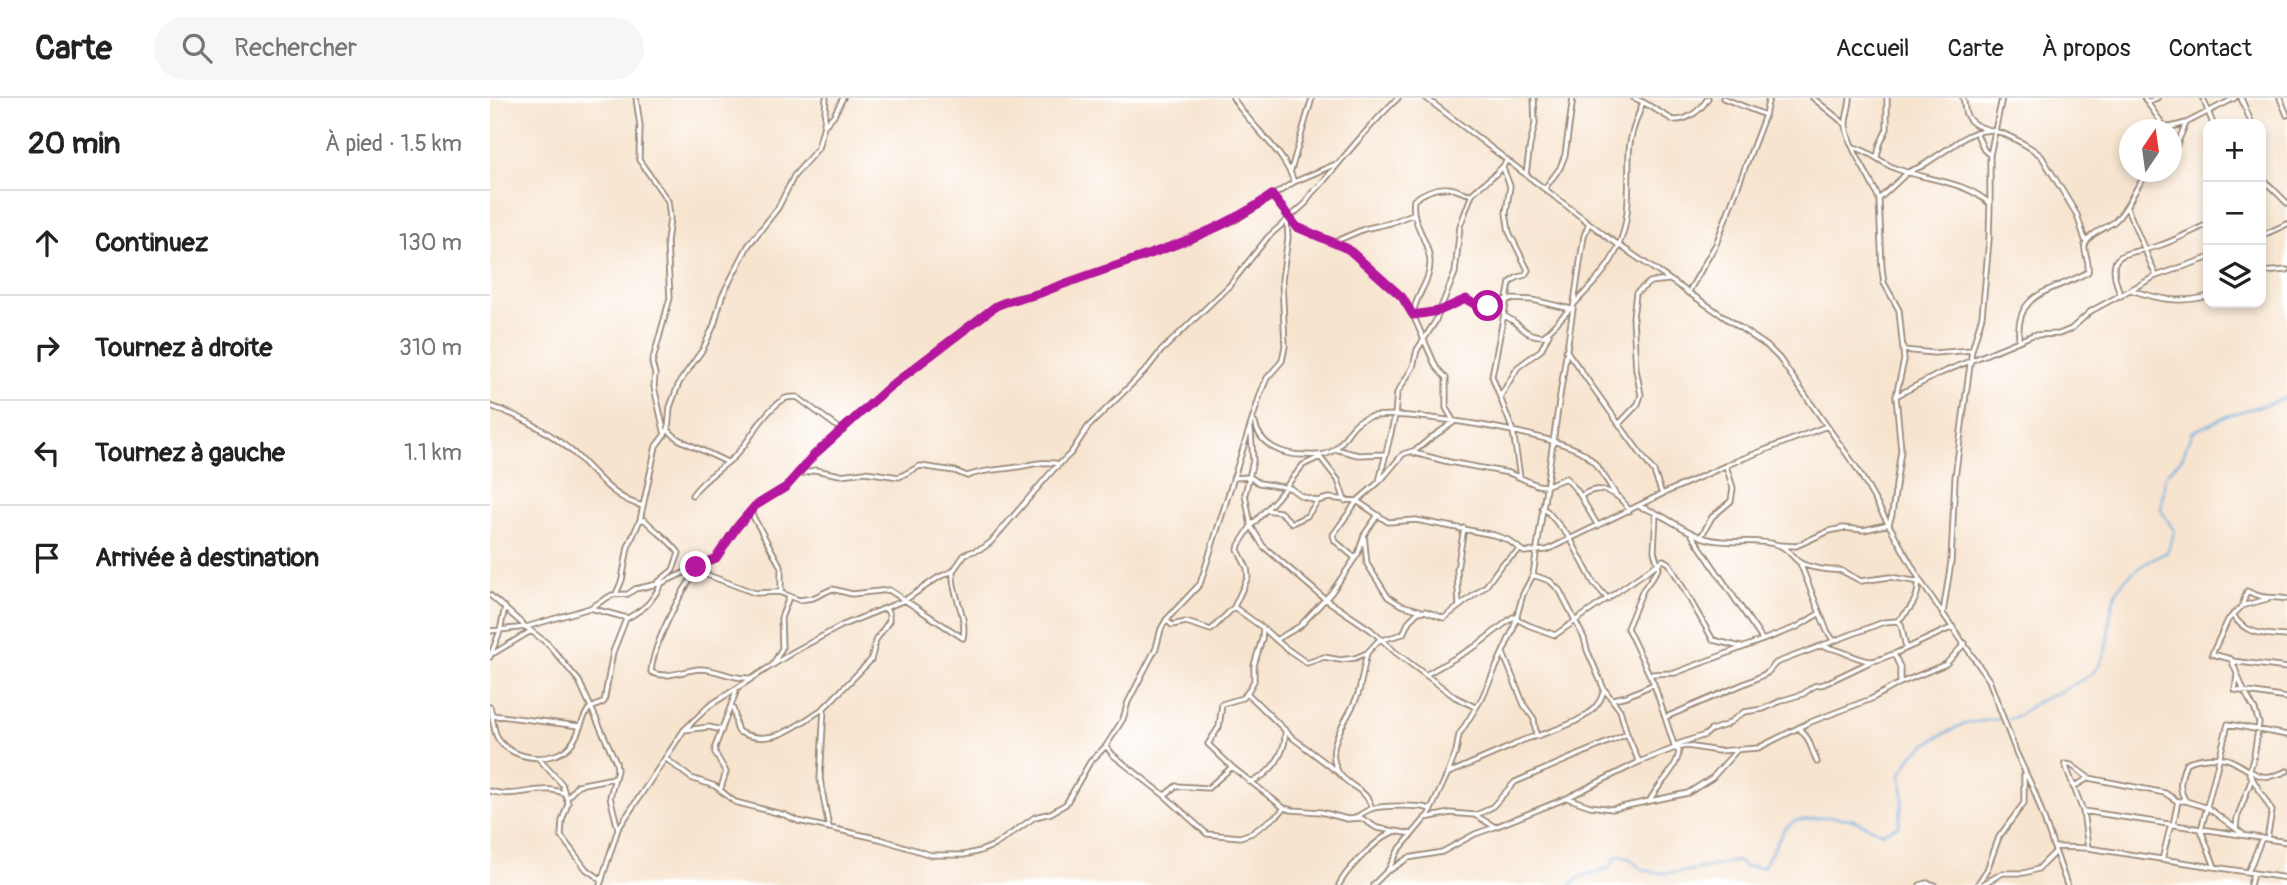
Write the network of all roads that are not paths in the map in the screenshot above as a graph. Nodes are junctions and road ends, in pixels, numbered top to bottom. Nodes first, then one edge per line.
1 (636, 98) edge
2 (826, 98) edge
3 (843, 98) edge
4 (1233, 98) edge
5 (1312, 98) edge
6 (1398, 98) edge
7 (1426, 98) edge
8 (1534, 98) edge
9 (1573, 98) edge
10 (1634, 98) edge
11 (1708, 98) edge
12 (1723, 98) edge
13 (1769, 98) edge
14 (1813, 98) edge
15 (1850, 98) edge
16 (1887, 98) edge
17 (1964, 98) edge
18 (2002, 98) edge
19 (2157, 98) edge
20 (2203, 98) edge
21 (2235, 98) edge
22 (2241, 98) edge
23 (2280, 98) edge
24 (2145, 100) edge
25 (1643, 102) junction
26 (2208, 112) junction
27 (1765, 115) junction
28 (2287, 115) edge
29 (2211, 119) edge
30 (2250, 119) edge
31 (2186, 123) junction
32 (1845, 124) junction
33 (824, 125) junction
34 (1993, 131) junction
35 (1976, 132) junction
36 (2182, 132) edge
37 (1853, 147) junction
38 (1990, 155) junction
39 (1877, 157) junction
40 (1507, 160) junction
41 (1338, 163) junction
42 (1503, 168) junction
43 (1290, 170) junction
44 (1908, 172) junction
45 (1526, 174) junction
46 (2266, 181) edge
47 (1294, 182) junction
48 (2139, 182) edge
49 (1545, 188) junction
50 (1472, 194) junction
51 (1272, 195) junction
52 (1879, 199) junction
53 (2287, 203) edge
54 (1990, 204) junction
55 (2127, 208) junction
56 (1413, 214) junction
57 (1289, 220) junction
58 (1590, 223) junction
59 (2287, 224) edge
60 (2203, 226) edge
61 (2266, 234) edge
62 (1334, 242) junction
63 (2086, 243) junction
64 (1619, 245) junction
65 (2143, 248) junction
66 (2203, 260) edge
67 (2287, 270) edge
68 (2266, 272) edge
69 (2156, 276) junction
70 (1670, 280) junction
71 (2131, 290) junction
72 (1688, 293) junction
73 (2121, 296) junction
74 (2203, 297) edge
75 (1507, 299) junction
76 (1572, 307) junction
77 (1439, 311) junction
78 (1413, 315) junction
79 (1503, 316) junction
80 (1550, 332) junction
81 (1423, 340) junction
82 (2019, 340) junction
83 (1566, 350) junction
84 (1903, 350) junction
85 (1972, 350) junction
86 (1971, 362) junction
87 (1896, 396) junction
88 (1500, 397) junction
89 (490, 406) edge
90 (1395, 416) junction
91 (1254, 419) junction
92 (1454, 422) junction
93 (1619, 424) junction
94 (1827, 426) junction
95 (1251, 429) junction
96 (843, 431) junction
97 (1513, 431) junction
98 (667, 432) junction
99 (1552, 441) junction
100 (1335, 449) junction
101 (1412, 452) junction
102 (1385, 454) junction
103 (1319, 457) junction
104 (727, 462) junction
105 (1060, 464) junction
106 (1726, 466) junction
107 (797, 475) junction
108 (1250, 477) junction
109 (1520, 477) junction
110 (1233, 478) junction
111 (1379, 482) junction
112 (1545, 486) junction
113 (1285, 487) junction
114 (1662, 494) junction
115 (692, 495) dead end
116 (1616, 495) junction
117 (1581, 496) junction
118 (1317, 501) junction
119 (1345, 501) junction
120 (1357, 501) junction
121 (643, 506) junction
122 (1638, 507) junction
123 (1542, 508) junction
124 (1266, 510) junction
125 (750, 511) junction
126 (1629, 511) junction
127 (1656, 513) junction
128 (1378, 515) junction
129 (640, 520) junction
130 (1889, 524) junction
131 (1251, 526) junction
132 (1598, 526) junction
133 (1464, 528) junction
134 (1691, 533) junction
135 (1364, 536) junction
136 (1701, 537) junction
137 (1570, 538) junction
138 (1779, 545) junction
139 (1520, 550) junction
140 (1536, 553) junction
141 (1355, 558) junction
142 (1800, 563) junction
143 (1658, 564) junction
144 (697, 569) junction
145 (953, 571) junction
146 (1533, 575) junction
147 (1920, 582) junction
148 (662, 583) junction
149 (656, 584) junction
150 (781, 593) junction
151 (616, 594) junction
152 (490, 595) edge
153 (789, 597) junction
154 (2273, 597) junction
155 (1325, 599) junction
156 (1608, 599) junction
157 (2287, 599) edge
158 (905, 600) junction
159 (1459, 606) junction
160 (2242, 606) junction
161 (505, 607) junction
162 (1234, 607) junction
163 (590, 608) junction
164 (886, 609) junction
165 (1422, 611) junction
166 (1820, 613) junction
167 (1943, 613) junction
168 (2233, 614) junction
169 (627, 618) junction
170 (1517, 619) junction
171 (1166, 620) junction
172 (1575, 621) junction
173 (1897, 621) junction
174 (526, 627) junction
175 (1953, 627) junction
176 (1263, 628) junction
177 (490, 631) edge
178 (500, 631) junction
179 (531, 631) junction
180 (2287, 636) edge
181 (1762, 639) junction
182 (1276, 640) junction
183 (1381, 640) junction
184 (1835, 641) junction
185 (1965, 643) junction
186 (1822, 646) junction
187 (1741, 648) junction
188 (1906, 648) junction
189 (1503, 651) junction
190 (1367, 653) junction
191 (1894, 654) junction
192 (491, 656) edge
193 (1872, 661) junction
194 (2232, 661) junction
195 (773, 665) junction
196 (2287, 668) edge
197 (1427, 674) junction
198 (1650, 674) junction
199 (2237, 675) junction
200 (752, 677) junction
201 (1900, 683) junction
202 (1654, 684) junction
203 (1604, 689) junction
204 (736, 690) junction
205 (2244, 691) junction
206 (1247, 693) junction
207 (2287, 698) edge
208 (1613, 699) junction
209 (731, 705) junction
210 (490, 707) edge
211 (1476, 707) junction
212 (590, 708) junction
213 (824, 708) junction
214 (491, 715) edge
215 (1666, 717) junction
216 (579, 726) junction
217 (1799, 727) junction
218 (2259, 729) junction
219 (684, 730) junction
220 (722, 730) junction
221 (1285, 731) junction
222 (1627, 734) junction
223 (1536, 736) junction
224 (2287, 736) edge
225 (1106, 746) junction
226 (1675, 746) junction
227 (1737, 750) junction
228 (537, 758) junction
229 (665, 758) junction
230 (2220, 759) junction
231 (1639, 762) junction
232 (1817, 762) dead end
233 (1231, 767) junction
234 (2024, 770) junction
235 (2287, 771) edge
236 (1339, 773) junction
237 (2249, 773) junction
238 (1448, 774) junction
239 (2259, 777) junction
240 (615, 778) junction
241 (2089, 778) junction
242 (2252, 780) junction
243 (1250, 782) junction
244 (2073, 787) junction
245 (721, 790) junction
246 (490, 791) edge
247 (1164, 795) junction
248 (566, 796) junction
249 (1567, 798) junction
250 (1650, 800) junction
251 (2186, 801) junction
252 (2178, 802) junction
253 (1284, 808) junction
254 (1371, 808) junction
255 (2208, 808) junction
256 (1430, 809) junction
257 (2083, 811) junction
258 (1475, 815) junction
259 (1424, 818) junction
260 (1353, 819) junction
261 (2172, 825) junction
262 (1496, 827) junction
263 (829, 828) junction
264 (618, 829) junction
265 (2236, 829) junction
266 (2201, 830) junction
267 (1395, 832) junction
268 (1412, 834) junction
269 (2244, 835) junction
270 (2264, 839) junction
271 (2287, 842) edge
272 (2088, 848) junction
273 (2054, 849) junction
274 (2162, 860) junction
275 (2215, 867) junction
276 (1388, 870) junction
277 (2247, 873) junction
278 (2253, 874) junction
279 (2287, 878) edge
280 (601, 883) edge
281 (2066, 884) edge
282 (1339, 885) edge
283 (1373, 885) edge
284 (1920, 885) edge
285 (1935, 885) edge
286 (1979, 885) edge
287 (2250, 885) edge

1 - 98 street
2 - 33 street
3 - 33 street
4 - 43 street
5 - 43 street
6 - 41 street
7 - 40 street
8 - 45 street
9 - 49 street
10 - 25 street
11 - 25 street
12 - 27 street
13 - 27 street
14 - 32 street
15 - 32 street
16 - 39 street
17 - 34 street
18 - 34 street
19 - 24 street
20 - 26 street
21 - 26 street
22 - 30 street
23 - 28 street
24 - 31 street
25 - 64 street
26 - 29 street
26 - 31 street
27 - 72 street
31 - 36 street
32 - 37 street
33 - 98 street
34 - 35 street
34 - 38 street
34 - 63 street
35 - 38 street
35 - 44 street
37 - 39 street
37 - 52 street
38 - 54 street
39 - 44 street
40 - 42 street
40 - 45 street
41 - 47 street
41 - 57 street
42 - 50 street
42 - 75 street
43 - 47 street
44 - 52 street
44 - 54 street
45 - 49 street
46 - 53 street
47 - 51 street
48 - 55 street
49 - 58 street
50 - 56 street
50 - 77 street
51 - 57 street
51 - 96 street
52 - 84 street
54 - 85 street
55 - 63 street
55 - 65 street
56 - 62 street
56 - 78 street
57 - 62 street
57 - 91 street
57 - 105 street
58 - 64 street
58 - 76 street
59 - 61 street
60 - 65 street
62 - 78 street
63 - 82 street
64 - 70 street
64 - 76 street
65 - 69 street
65 - 73 street
66 - 69 street
67 - 68 street
69 - 71 street
70 - 72 street
70 - 93 street
71 - 73 street
71 - 74 street
72 - 94 street
73 - 82 street
75 - 76 street
75 - 77 street
75 - 79 street
76 - 80 street
76 - 83 street
77 - 78 street
77 - 81 street
78 - 81 street
79 - 80 street
79 - 88 street
80 - 88 street
81 - 90 street
81 - 92 street
82 - 86 street
83 - 93 street
83 - 99 street
84 - 85 street
84 - 87 street
85 - 86 street
86 - 87 street
86 - 167 street
87 - 130 street
88 - 97 street
89 - 121 street
90 - 92 street
90 - 100 street
90 - 102 street
91 - 95 street
91 - 103 street
92 - 97 street
92 - 101 street
93 - 114 street
94 - 106 street
94 - 130 street
95 - 108 street
95 - 110 street
96 - 104 street
96 - 107 street
97 - 99 street
97 - 109 street
98 - 104 street
98 - 121 street
99 - 112 street
99 - 116 street
100 - 102 street
100 - 103 street
101 - 109 street
101 - 111 street
102 - 111 street
103 - 113 street
103 - 119 street
104 - 115 street
105 - 107 street
105 - 145 street
106 - 114 street
106 - 136 street
107 - 125 street
108 - 110 street
108 - 113 street
108 - 131 street
109 - 112 street
110 - 171 street
111 - 120 street
112 - 117 street
112 - 123 street
113 - 118 street
113 - 124 street
114 - 122 street
116 - 117 street
116 - 126 street
117 - 132 street
118 - 119 street
118 - 124 street
119 - 120 street
120 - 128 street
120 - 141 street
121 - 129 street
122 - 126 street
122 - 127 street
123 - 137 street
123 - 140 street
124 - 131 street
125 - 144 street
125 - 150 street
126 - 132 street
127 - 134 street
127 - 143 street
128 - 133 street
128 - 135 street
129 - 149 street
129 - 151 street
130 - 138 street
130 - 147 street
131 - 155 street
131 - 162 street
132 - 137 street
133 - 139 street
133 - 159 street
134 - 136 street
134 - 181 street
135 - 141 street
135 - 165 street
136 - 138 street
137 - 140 street
137 - 156 street
138 - 142 street
139 - 140 street
139 - 159 street
140 - 146 street
141 - 155 street
142 - 147 street
142 - 166 street
143 - 156 street
143 - 187 street
143 - 198 street
144 - 148 street
144 - 150 street
144 - 200 street
145 - 158 street
145 - 158 street
146 - 170 street
146 - 172 street
147 - 167 street
147 - 173 street
148 - 149 street
148 - 169 street
149 - 151 street
150 - 153 street
151 - 163 street
152 - 161 street
153 - 158 street
153 - 195 street
154 - 157 street
154 - 160 street
154 - 160 street
155 - 182 street
155 - 183 street
156 - 172 street
158 - 164 street
159 - 165 street
160 - 168 street
161 - 174 street
161 - 178 street
162 - 171 street
162 - 176 street
163 - 169 street
163 - 174 street
164 - 195 street
164 - 213 street
165 - 183 street
166 - 181 street
166 - 184 street
167 - 175 street
168 - 180 street
168 - 194 street
169 - 212 street
170 - 172 street
170 - 189 street
170 - 197 street
171 - 225 street
172 - 203 street
173 - 184 street
173 - 188 street
174 - 178 street
174 - 179 street
175 - 185 street
175 - 188 street
176 - 182 street
176 - 206 street
177 - 178 street
178 - 192 street
179 - 192 street
179 - 212 street
181 - 187 street
182 - 190 street
183 - 190 street
183 - 197 street
184 - 186 street
185 - 201 street
185 - 234 street
186 - 193 street
186 - 215 street
187 - 198 street
188 - 191 street
189 - 211 street
189 - 223 street
190 - 236 street
191 - 193 street
191 - 201 street
193 - 226 street
194 - 196 street
194 - 199 street
195 - 200 street
197 - 211 street
198 - 202 street
199 - 205 street
199 - 205 street
200 - 204 street
201 - 217 street
202 - 208 street
202 - 215 street
203 - 208 street
203 - 223 street
204 - 209 street
204 - 219 street
205 - 207 street
205 - 218 street
206 - 221 street
206 - 233 street
208 - 222 street
209 - 213 street
209 - 220 street
210 - 214 street
211 - 238 street
212 - 216 street
212 - 240 street
213 - 263 street
214 - 216 street
214 - 228 street
215 - 226 street
216 - 228 street
217 - 227 street
217 - 232 street
218 - 224 street
218 - 230 street
218 - 237 street
219 - 220 street
219 - 229 street
220 - 245 street
221 - 236 street
221 - 243 street
222 - 231 street
222 - 258 street
223 - 238 street
225 - 247 street
225 - 263 street
226 - 227 street
226 - 231 street
226 - 250 street
227 - 250 street
228 - 248 street
229 - 245 street
229 - 264 street
230 - 237 street
230 - 251 street
230 - 255 street
231 - 249 street
233 - 243 street
233 - 247 street
234 - 273 street
234 - 286 street
235 - 239 street
236 - 254 street
237 - 239 street
237 - 242 street
238 - 256 street
239 - 242 street
240 - 248 street
240 - 264 street
241 - 244 street
241 - 244 street
241 - 252 street
242 - 265 street
242 - 270 street
243 - 253 street
244 - 257 street
245 - 263 street
246 - 248 street
247 - 253 street
248 - 280 street
249 - 250 street
249 - 262 street
251 - 252 street
251 - 255 street
252 - 261 street
253 - 260 street
254 - 256 street
254 - 260 street
255 - 265 street
255 - 266 street
256 - 259 street
257 - 261 street
257 - 272 street
258 - 259 street
258 - 262 street
259 - 268 street
260 - 267 street
261 - 266 street
261 - 274 street
262 - 276 street
264 - 280 street
265 - 269 street
266 - 269 street
266 - 275 street
267 - 268 street
267 - 282 street
268 - 276 street
269 - 270 street
270 - 271 street
270 - 277 street
272 - 273 street
272 - 274 street
273 - 281 street
273 - 286 street
274 - 275 street
275 - 277 street
276 - 283 street
277 - 278 street
278 - 279 street
278 - 287 street
284 - 285 street

